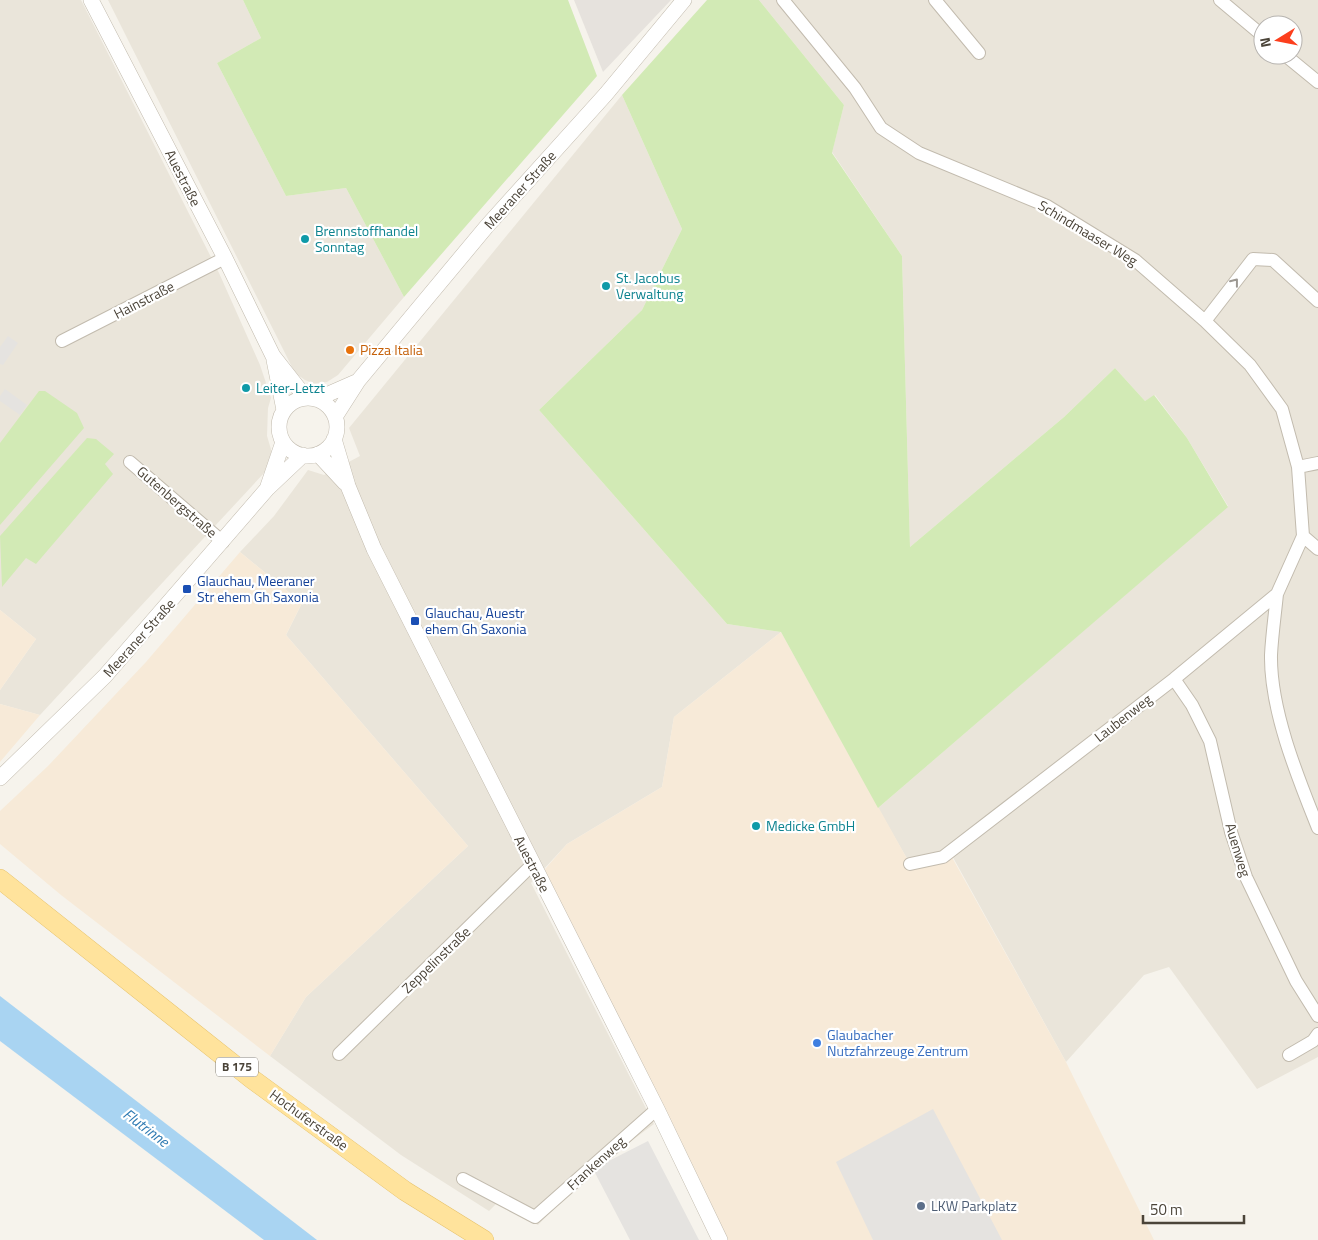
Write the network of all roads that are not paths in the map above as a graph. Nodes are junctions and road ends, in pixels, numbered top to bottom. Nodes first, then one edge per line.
1 (91, 0) edge
2 (684, 0) edge
3 (783, 0) edge
4 (1220, 0) edge
5 (941, 2) edge
6 (1253, 28) edge
7 (980, 53) dead end
8 (1297, 65) edge
9 (1318, 82) edge
10 (225, 258) junction
11 (1318, 301) edge
12 (1205, 321) junction
13 (62, 341) dead end
14 (273, 356) junction
15 (358, 381) junction
16 (311, 399) junction
17 (284, 410) junction
18 (335, 417) junction
19 (334, 438) junction
20 (283, 442) junction
21 (310, 455) junction
22 (130, 462) dead end
23 (1318, 463) edge
24 (1298, 467) junction
25 (348, 486) junction
26 (267, 489) junction
27 (1303, 536) junction
28 (223, 542) junction
29 (1318, 549) edge
30 (1277, 594) junction
31 (1174, 679) junction
32 (0, 778) edge
33 (1318, 828) edge
34 (910, 864) dead end
35 (532, 865) junction
36 (0, 879) edge
37 (1318, 1016) edge
38 (1318, 1034) edge
39 (339, 1054) dead end
40 (1289, 1055) dead end
41 (657, 1109) junction
42 (464, 1179) dead end
43 (484, 1240) edge
44 (720, 1240) edge

1 - 10 street, Auestraße
2 - 15 street, Meeraner Straße
3 - 12 street, Schindmaaser Weg
4 - 6 street
5 - 7 street
8 - 9 street
10 - 13 street, Hainstraße
10 - 14 street, Auestraße
12 -> 11 street
12 - 24 street, Schindmaaser Weg
14 - 16 street, Auestraße
14 - 17 street, Auestraße
15 - 16 street, Meeraner Straße
15 - 18 street, Meeraner Straße
16 - 17 street
16 - 18 street
17 - 20 street
18 - 19 street
19 - 21 street
19 - 25 street, Auestraße
20 - 21 street
20 - 26 street, Meeraner Straße
21 - 25 street, Auestraße
21 - 26 street, Meeraner Straße
22 - 28 street, Gutenbergstraße
23 - 24 street
24 - 27 street, Schindmaaser Weg
25 - 35 street, Auestraße
26 - 28 street, Meeraner Straße
27 - 29 street
27 - 30 street, Laubenweg
28 - 32 street, Meeraner Straße
30 - 31 street, Laubenweg
30 - 33 street
31 - 34 street, Laubenweg
31 - 37 street, Auenweg
35 - 39 street, Zeppelinstraße
35 - 41 street, Auestraße
36 - 43 main road, Hochuferstraße / B 175
38 - 40 street
41 - 42 street, Frankenweg
41 - 44 street, Auestraße

